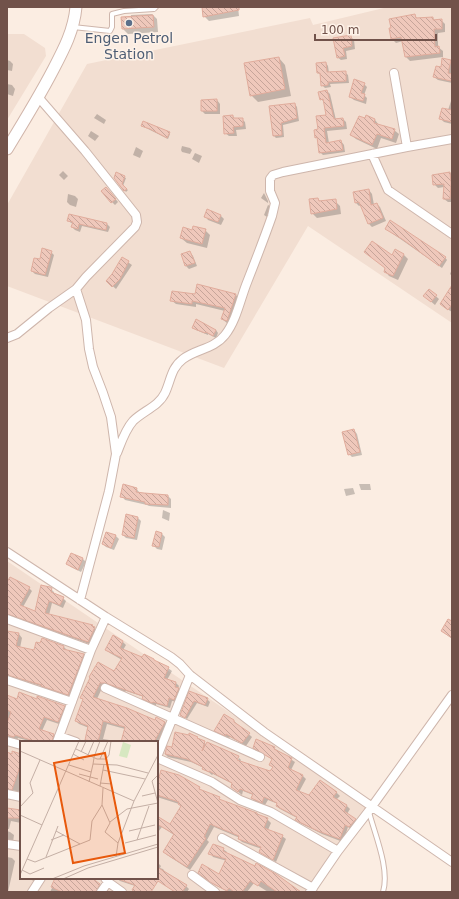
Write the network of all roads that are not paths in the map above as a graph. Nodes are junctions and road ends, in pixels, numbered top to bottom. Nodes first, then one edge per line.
1 (76, 7) edge
2 (156, 7) edge
3 (123, 9) edge
4 (73, 27) junction
5 (394, 73) dead end
6 (39, 98) junction
7 (452, 139) edge
8 (407, 146) junction
9 (7, 149) edge
10 (372, 154) junction
11 (452, 234) edge
12 (76, 289) junction
13 (7, 338) edge
14 (116, 454) junction
15 (7, 552) edge
16 (80, 600) junction
17 (106, 617) junction
18 (7, 619) edge
19 (91, 650) junction
20 (190, 675) junction
21 (7, 680) edge
22 (105, 688) dead end
23 (452, 695) edge
24 (72, 702) junction
25 (173, 718) junction
26 (58, 739) edge
27 (7, 741) edge
28 (70, 741) edge
29 (20, 745) edge
30 (158, 755) edge
31 (158, 757) edge
32 (260, 757) dead end
33 (7, 794) edge
34 (20, 797) edge
35 (370, 809) junction
36 (222, 838) dead end
37 (7, 844) edge
38 (20, 846) edge
39 (338, 851) junction
40 (452, 862) edge
41 (192, 875) dead end
42 (40, 879) edge
43 (106, 880) edge
44 (311, 890) edge
45 (32, 892) edge
46 (101, 892) edge
47 (122, 892) edge
48 (215, 892) edge
49 (383, 892) edge

1 - 4 street
2 - 3 lane
3 - 4 lane
4 - 6 street
5 - 8 street
6 - 9 street
6 - 12 street
7 - 8 street
8 - 10 street
10 - 11 street
10 - 14 street
12 - 13 street
12 - 14 street
14 - 16 street
15 - 16 street
16 - 17 street
17 - 19 street
17 - 20 street
18 - 19 street
19 - 24 street
20 - 25 street
20 - 35 street
21 - 24 street
22 - 25 street
23 - 35 street
24 - 26 street
25 - 30 street
25 - 32 street
26 - 28 street
27 - 29 street
31 - 39 street
33 - 34 street
35 - 39 street
35 - 40 street
35 - 49 lane
36 - 44 street
37 - 38 street
39 - 44 street
41 - 48 street
42 - 45 street
43 - 46 street
43 - 47 street

